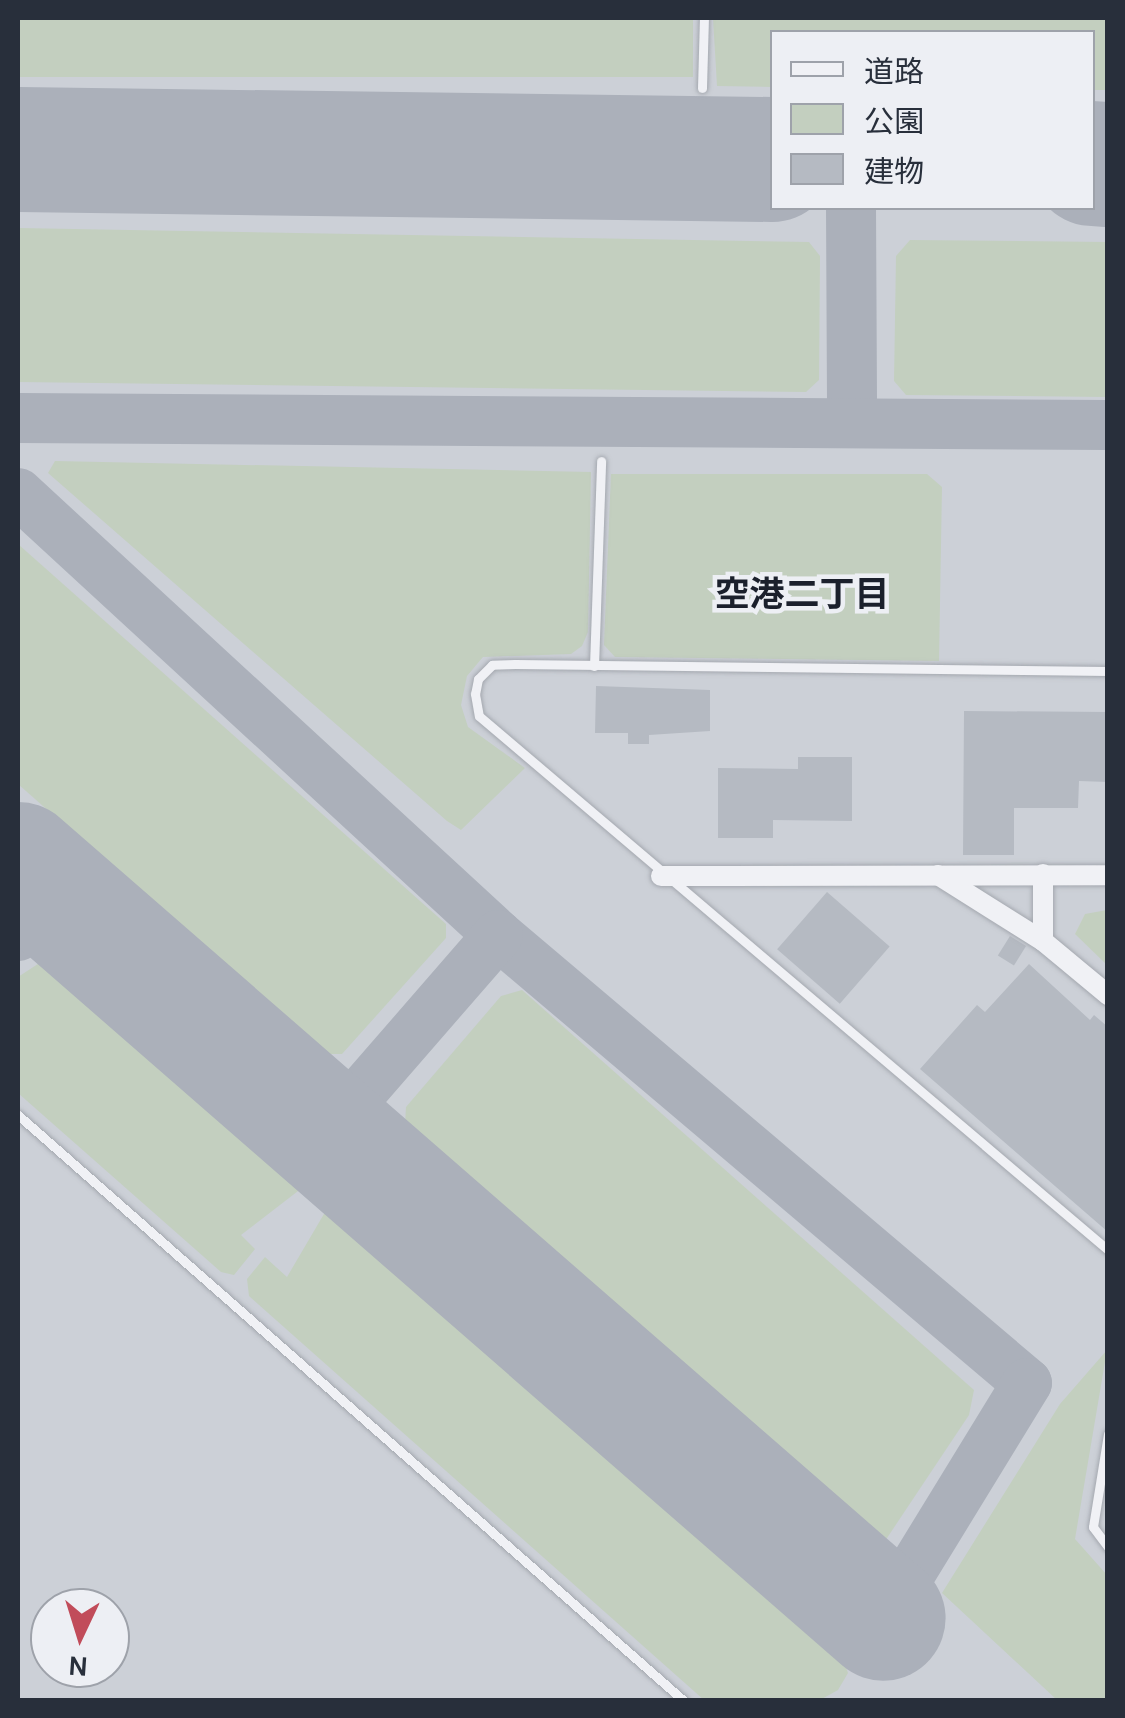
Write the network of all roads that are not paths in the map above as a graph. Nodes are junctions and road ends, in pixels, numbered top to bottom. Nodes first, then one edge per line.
1 (704, 18) edge
2 (702, 88) dead end
3 (600, 461) dead end
4 (594, 666) junction
5 (1108, 671) edge
6 (936, 874) junction
7 (1042, 874) junction
8 (661, 876) junction
9 (1108, 876) edge
10 (1043, 941) junction
11 (1108, 995) edge
12 (18, 1115) edge
13 (1108, 1250) edge
14 (1108, 1434) edge
15 (1108, 1547) edge
16 (683, 1700) edge

1 - 2 lane
3 - 4 lane
4 - 5 lane
4 - 8 lane
6 - 7 street
6 - 8 street
6 - 10 street
7 - 9 street
7 - 10 street
8 - 13 lane
10 - 11 street
12 - 16 lane
14 - 15 lane

